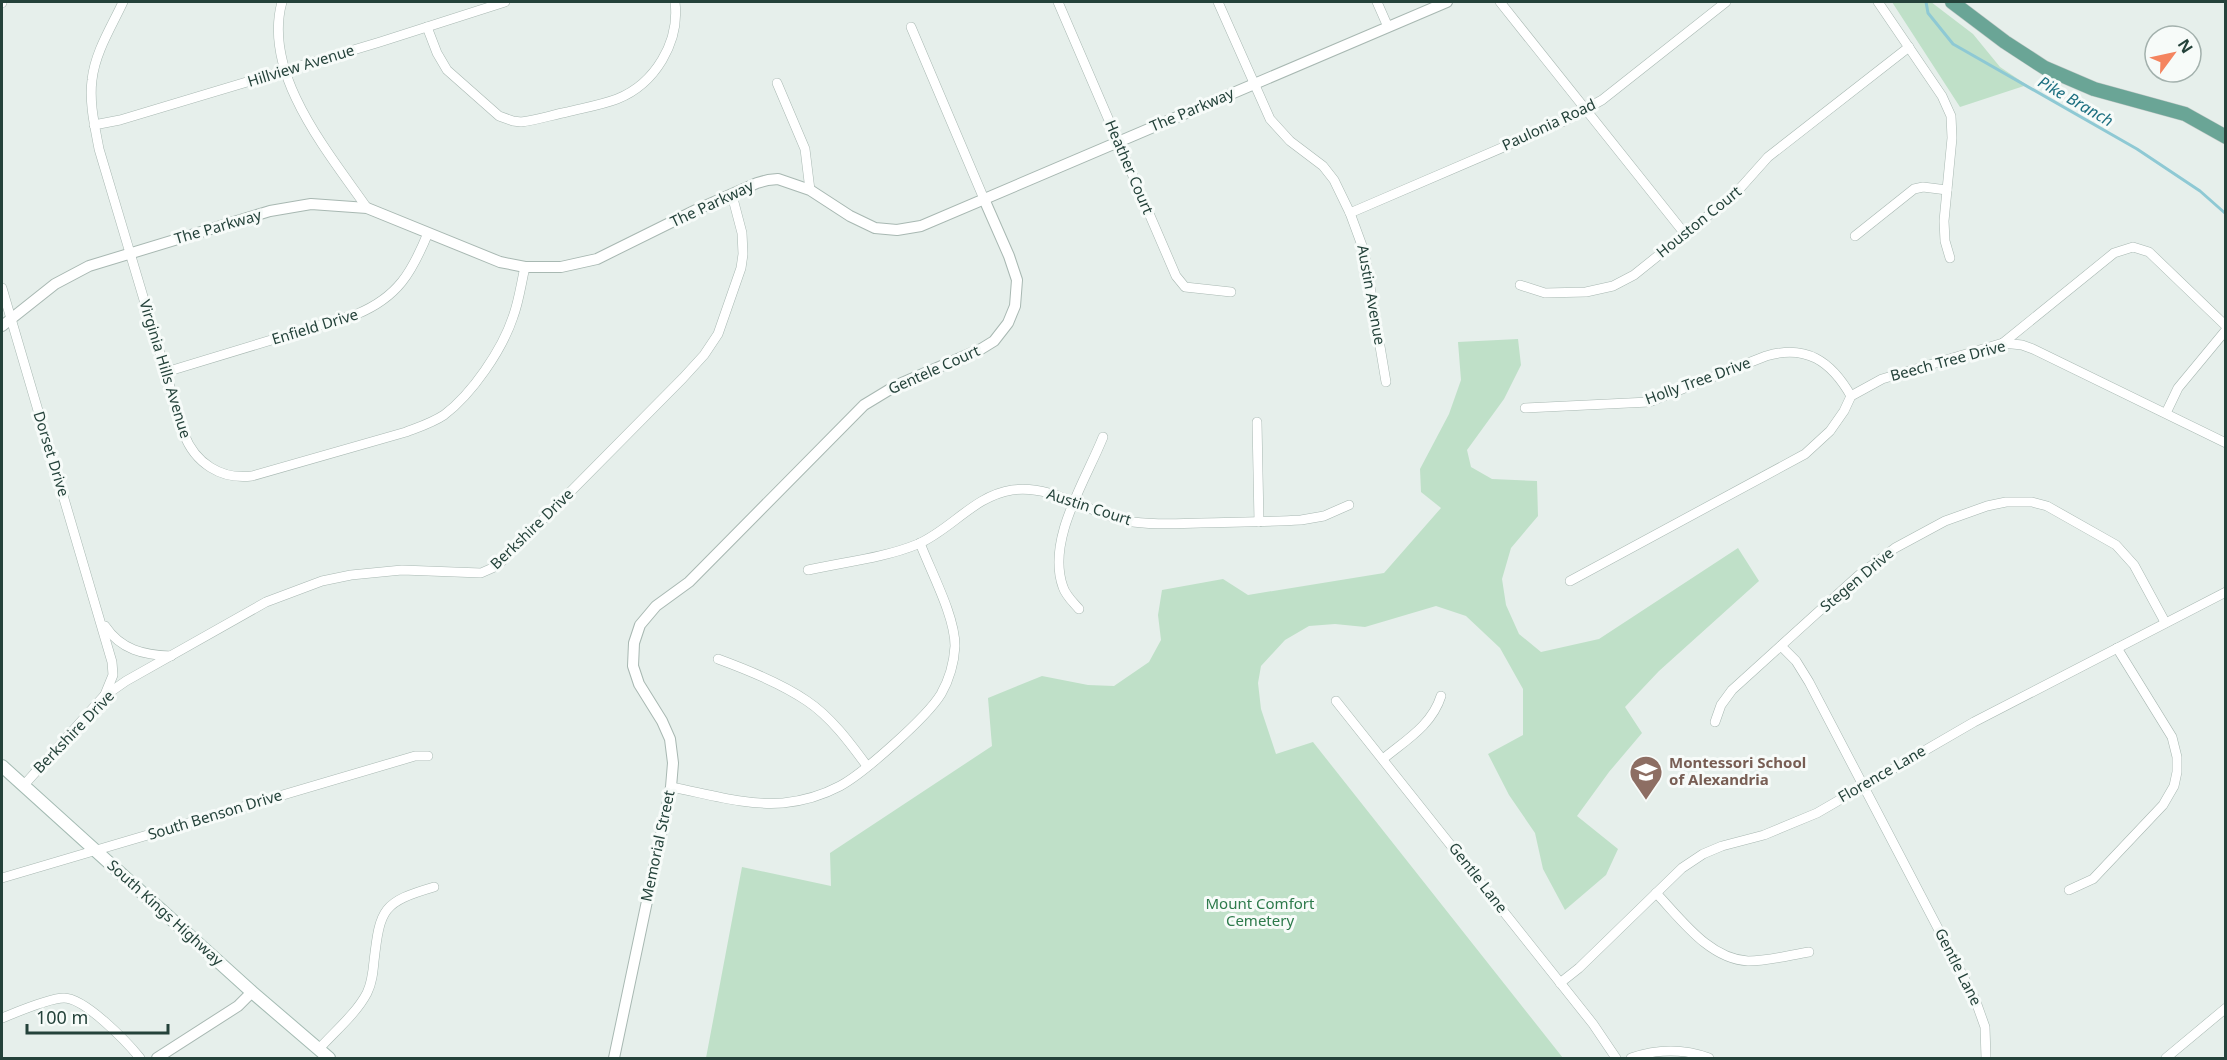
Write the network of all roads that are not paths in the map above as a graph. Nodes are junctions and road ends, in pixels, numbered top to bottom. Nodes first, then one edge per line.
1 (123, 2) edge
2 (282, 2) edge
3 (505, 2) edge
4 (675, 2) edge
5 (1058, 2) edge
6 (1218, 2) edge
7 (1377, 2) edge
8 (1447, 2) edge
9 (1500, 2) edge
10 (1726, 2) edge
11 (1878, 2) edge
12 (1952, 2) edge
13 (428, 27) junction
14 (911, 27) dead end
15 (1388, 27) junction
16 (1909, 47) junction
17 (287, 70) junction
18 (777, 83) dead end
19 (1253, 84) junction
20 (1585, 109) junction
21 (94, 125) junction
22 (2226, 137) edge
23 (1118, 142) junction
24 (810, 190) junction
25 (1947, 190) junction
26 (732, 195) junction
27 (984, 199) junction
28 (367, 208) junction
29 (1350, 213) junction
30 (428, 233) junction
31 (1685, 234) junction
32 (1855, 236) dead end
33 (129, 252) junction
34 (1950, 258) dead end
35 (525, 267) junction
36 (1520, 285) dead end
37 (2, 288) edge
38 (1231, 292) dead end
39 (10, 318) junction
40 (2, 326) edge
41 (2226, 328) edge
42 (2003, 343) junction
43 (166, 372) junction
44 (1386, 382) dead end
45 (1851, 396) junction
46 (1525, 408) dead end
47 (2166, 413) junction
48 (1257, 422) dead end
49 (1103, 437) dead end
50 (2226, 443) edge
51 (1074, 501) junction
52 (1349, 505) dead end
53 (1259, 522) junction
54 (920, 543) junction
55 (808, 570) dead end
56 (1570, 581) dead end
57 (2226, 592) edge
58 (1079, 609) dead end
59 (100, 620) junction
60 (2164, 622) junction
61 (634, 639) joint
62 (1781, 646) junction
63 (2117, 648) junction
64 (171, 656) junction
65 (718, 659) dead end
66 (1441, 696) dead end
67 (103, 697) junction
68 (1336, 700) dead end
69 (1715, 722) dead end
70 (428, 756) dead end
71 (1383, 759) junction
72 (2, 766) edge
73 (867, 766) junction
74 (1864, 784) junction
75 (24, 785) junction
76 (671, 787) junction
77 (96, 851) junction
78 (2, 878) edge
79 (434, 887) dead end
80 (2069, 890) dead end
81 (1656, 893) junction
82 (1809, 952) dead end
83 (1560, 983) junction
84 (252, 992) junction
85 (2226, 1008) edge
86 (2, 1018) edge
87 (318, 1050) junction
88 (140, 1059) edge
89 (157, 1059) edge
90 (329, 1059) edge
91 (614, 1059) edge
92 (1616, 1059) edge
93 (1631, 1059) edge
94 (1709, 1059) edge
95 (1986, 1059) edge
96 (2166, 1059) edge

1 - 21 street, Virginia Hills Avenue
2 - 17 street
3 - 13 street, Hillview Avenue
4 - 13 street
5 - 23 street, Heather Court
6 - 19 street, Austin Avenue
7 - 15 street
8 - 15 street, The Parkway
9 - 20 street
10 - 20 street, Paulonia Road
11 - 16 street
12 - 22 main road
13 - 17 street, Hillview Avenue
14 - 27 street, Gentele Court
15 - 19 street, The Parkway
16 - 25 street
16 - 31 street, Houston Court
17 - 21 street, Hillview Avenue
17 - 28 street
18 - 24 street
19 - 23 street, The Parkway
19 - 29 street, Austin Avenue
20 - 29 street, Paulonia Road
20 - 31 street
21 - 33 street, Virginia Hills Avenue
23 - 27 street, The Parkway
23 - 38 street, Heather Court
24 - 26 street, The Parkway
24 - 27 street, The Parkway
25 - 32 street
25 - 34 street
26 - 35 street, The Parkway
26 - 64 street, Berkshire Drive
27 - 61 street, Gentele Court
28 - 30 street, The Parkway
28 - 33 street, The Parkway
29 - 44 street, Austin Avenue
30 - 35 street, The Parkway
30 - 43 street, Enfield Drive
31 - 36 street, Houston Court
33 - 39 street, The Parkway
33 - 43 street, Virginia Hills Avenue
35 - 43 street, Virginia Hills Avenue
37 - 39 street, Dorset Drive
39 - 40 street, The Parkway
39 - 59 street, Dorset Drive
41 - 42 street
41 - 47 street
42 - 45 street, Beech Tree Drive
42 - 47 street, Beech Tree Drive
45 - 46 street, Holly Tree Drive
45 - 56 street
47 - 50 street, Beech Tree Drive
48 - 53 street
49 - 51 street
51 - 53 street, Austin Court
51 - 54 street, Austin Court
51 - 58 street
52 - 53 street, Austin Court
54 - 55 street, Austin Court
54 - 73 street
57 - 60 street, Florence Lane
59 - 64 street, Dorset Drive
59 - 67 street, Dorset Drive
60 - 62 street, Stegen Drive
60 - 63 street, Florence Lane
61 - 76 street, Memorial Street
62 - 69 street, Stegen Drive
62 - 74 street, Gentle Lane
63 - 74 street, Florence Lane
63 - 80 street
64 - 67 street, Berkshire Drive
65 - 73 street
66 - 71 street
67 - 75 street, Berkshire Drive
68 - 71 street, Gentle Lane
70 - 77 street, South Benson Drive
71 - 83 street, Gentle Lane
72 - 75 main road, South Kings Highway
73 - 76 street
74 - 81 street, Florence Lane
74 - 95 street, Gentle Lane
75 - 77 main road, South Kings Highway
76 - 91 street, Memorial Street
77 - 78 street, South Benson Drive
77 - 84 main road, South Kings Highway
79 - 87 street
81 - 82 street
81 - 83 street, Florence Lane
83 - 92 street, Gentle Lane
84 - 87 main road, South Kings Highway
84 - 89 street
85 - 96 street
86 - 88 street
87 - 90 main road, South Kings Highway
93 - 94 street

